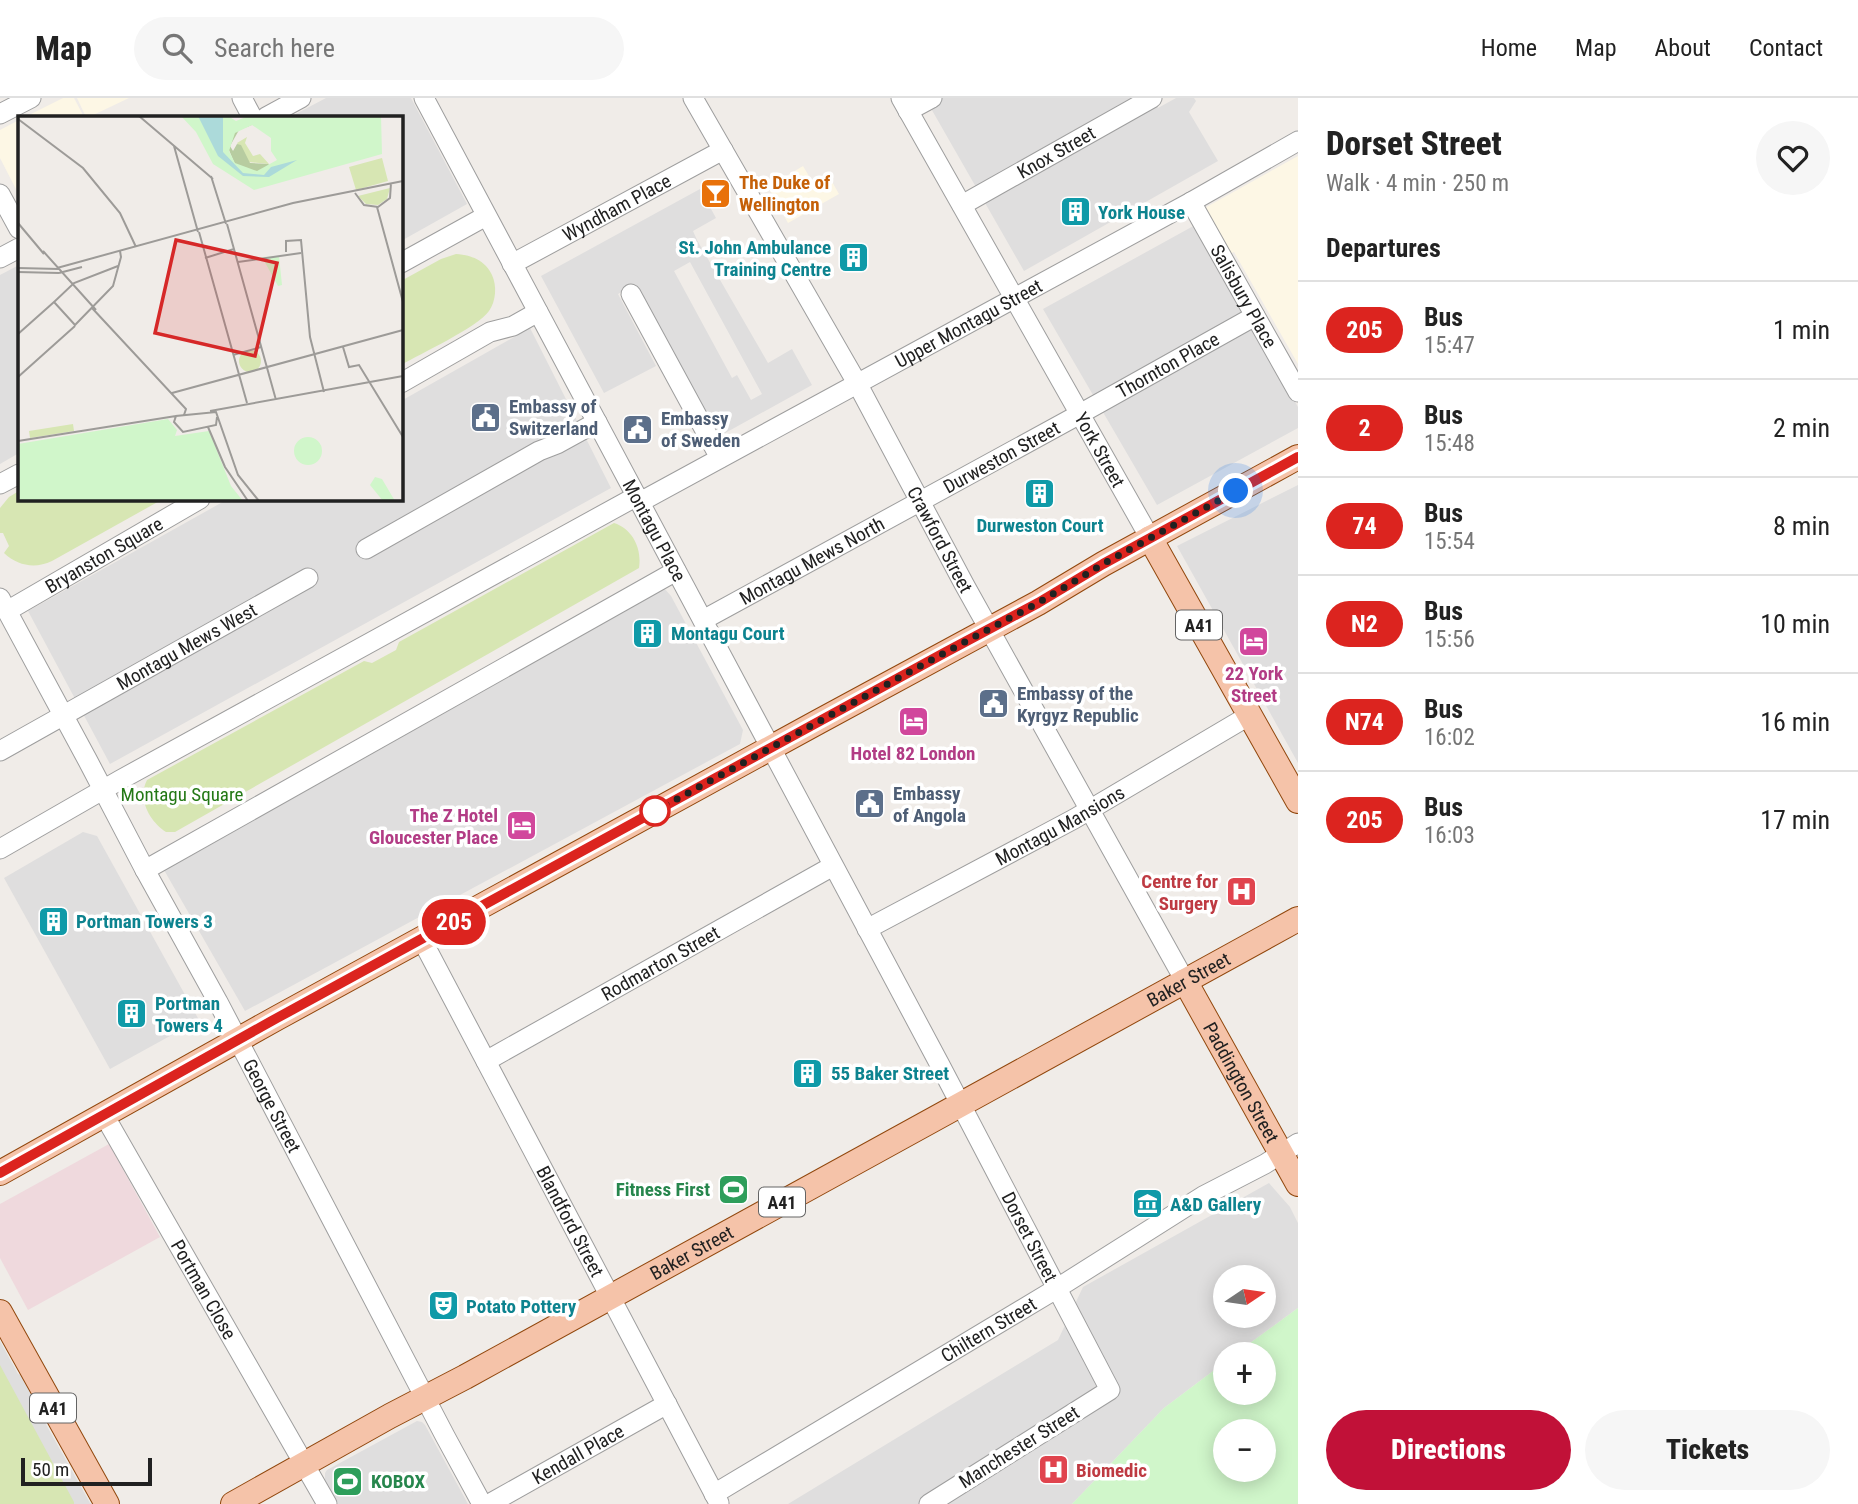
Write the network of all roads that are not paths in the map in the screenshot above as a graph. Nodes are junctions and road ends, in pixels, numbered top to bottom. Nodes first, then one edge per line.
1 (31, 98) edge
2 (242, 98) edge
3 (301, 98) edge
4 (424, 98) edge
5 (693, 98) edge
6 (932, 98) edge
7 (1152, 98) edge
8 (905, 105) edge
9 (0, 114) edge
10 (251, 116) edge
11 (268, 116) edge
12 (1298, 141) edge
13 (723, 150) junction
14 (0, 194) edge
15 (1191, 202) junction
16 (962, 205) junction
17 (486, 216) junction
18 (18, 227) edge
19 (18, 249) edge
20 (0, 258) edge
21 (402, 262) edge
22 (512, 264) junction
23 (631, 294) dead end
24 (1014, 298) junction
25 (538, 312) junction
26 (1255, 316) junction
27 (402, 382) edge
28 (858, 383) junction
29 (1298, 392) edge
30 (1081, 414) junction
31 (597, 422) junction
32 (1298, 457) edge
33 (720, 458) junction
34 (18, 475) edge
35 (0, 484) edge
36 (638, 499) junction
37 (198, 500) edge
38 (920, 500) junction
39 (1150, 538) junction
40 (366, 549) dead end
41 (677, 570) junction
42 (308, 578) dead end
43 (4, 604) edge
44 (703, 620) junction
45 (989, 629) junction
46 (64, 715) junction
47 (1250, 715) junction
48 (770, 749) junction
49 (0, 751) edge
50 (103, 791) junction
51 (1298, 801) edge
52 (1089, 810) junction
53 (0, 849) edge
54 (833, 866) junction
55 (145, 870) junction
56 (1298, 919) edge
57 (867, 929) junction
58 (422, 940) junction
59 (1185, 981) junction
60 (237, 1041) junction
61 (486, 1061) junction
62 (961, 1104) junction
63 (104, 1115) junction
64 (1290, 1148) edge
65 (0, 1173) edge
66 (1298, 1184) edge
67 (1056, 1289) junction
68 (610, 1296) junction
69 (0, 1312) edge
70 (1110, 1390) joint
71 (426, 1398) junction
72 (667, 1404) junction
73 (304, 1465) junction
74 (717, 1499) edge
75 (107, 1504) edge
76 (233, 1504) edge
77 (327, 1504) edge
78 (482, 1504) edge
79 (489, 1504) edge
80 (929, 1504) edge

1 - 9 street
2 - 10 street
3 - 11 street
4 - 17 street
5 - 13 street, Crawford Street
6 - 8 street
7 - 16 street, Knox Street
8 - 16 street, York Street
12 - 15 street, Upper Montagu Street
13 - 22 street, Wyndham Place
13 - 28 street, Crawford Street
14 - 18 street
15 - 24 street, Upper Montagu Street
15 - 26 street, Salisbury Place
16 - 24 street, York Street
17 - 21 street
17 - 22 street
19 - 20 street
22 - 25 street
23 - 33 street
24 - 28 street, Upper Montagu Street
24 - 30 street, York Street
25 - 27 street
25 - 31 street, Montagu Place
26 - 29 street, Salisbury Place
26 - 30 street, Thornton Place
28 - 33 street, Upper Montagu Street
28 - 38 street, Crawford Street
30 - 38 street, Durweston Street
30 - 39 street, York Street
31 - 36 street, Montagu Place
31 - 40 street
32 - 39 main road
33 - 36 street, Upper Montagu Street
34 - 35 street
36 - 41 street, Montagu Place
36 - 50 street
37 - 43 street, Bryanston Square
38 - 44 street, Montagu Mews North
38 - 45 street, Crawford Street
39 - 45 main road
39 - 47 main road, York Street / A41
41 - 44 street, Montagu Place
41 - 55 street
42 - 46 street, Montagu Mews West
43 - 46 street, George Street
44 - 48 street, Montagu Place
45 - 48 main road
45 - 52 street, Crawford Street
46 - 49 street, Montagu Mews West
46 - 50 street, George Street
47 - 51 main road, York Street / A41
47 - 52 street, Montagu Mansions
48 - 54 street, Dorset Street
48 - 58 main road
50 - 53 street
50 - 55 street, George Street
52 - 57 street, Montagu Mansions
52 - 59 street, Crawford Street
54 - 57 street, Dorset Street
54 - 61 street, Rodmarton Street
55 - 60 street, George Street
56 - 59 main road, Baker Street / A41
57 - 62 street, Dorset Street
58 - 60 main road
58 - 61 street, Blandford Street
59 - 62 main road, Baker Street / A41
59 - 64 main road, Paddington Street
60 - 63 main road
60 - 71 street, George Street
61 - 68 street, Blandford Street
62 - 67 street, Dorset Street
62 - 68 main road, Baker Street / A41
63 - 65 main road
63 - 73 street, Portman Close
64 - 66 main road, Paddington Street
64 - 67 street, Chiltern Street
67 - 70 street, Dorset Street
67 - 74 street, Chiltern Street
68 - 71 main road, Baker Street / A41
68 - 72 street, Blandford Street
69 - 75 main road, A41
70 - 80 street, Manchester Street
71 - 73 main road, Baker Street / A41
71 - 78 street, George Street
72 - 74 street, Blandford Street
72 - 79 street, Kendall Place
73 - 76 main road, Baker Street / A41
73 - 77 street, Portman Close

